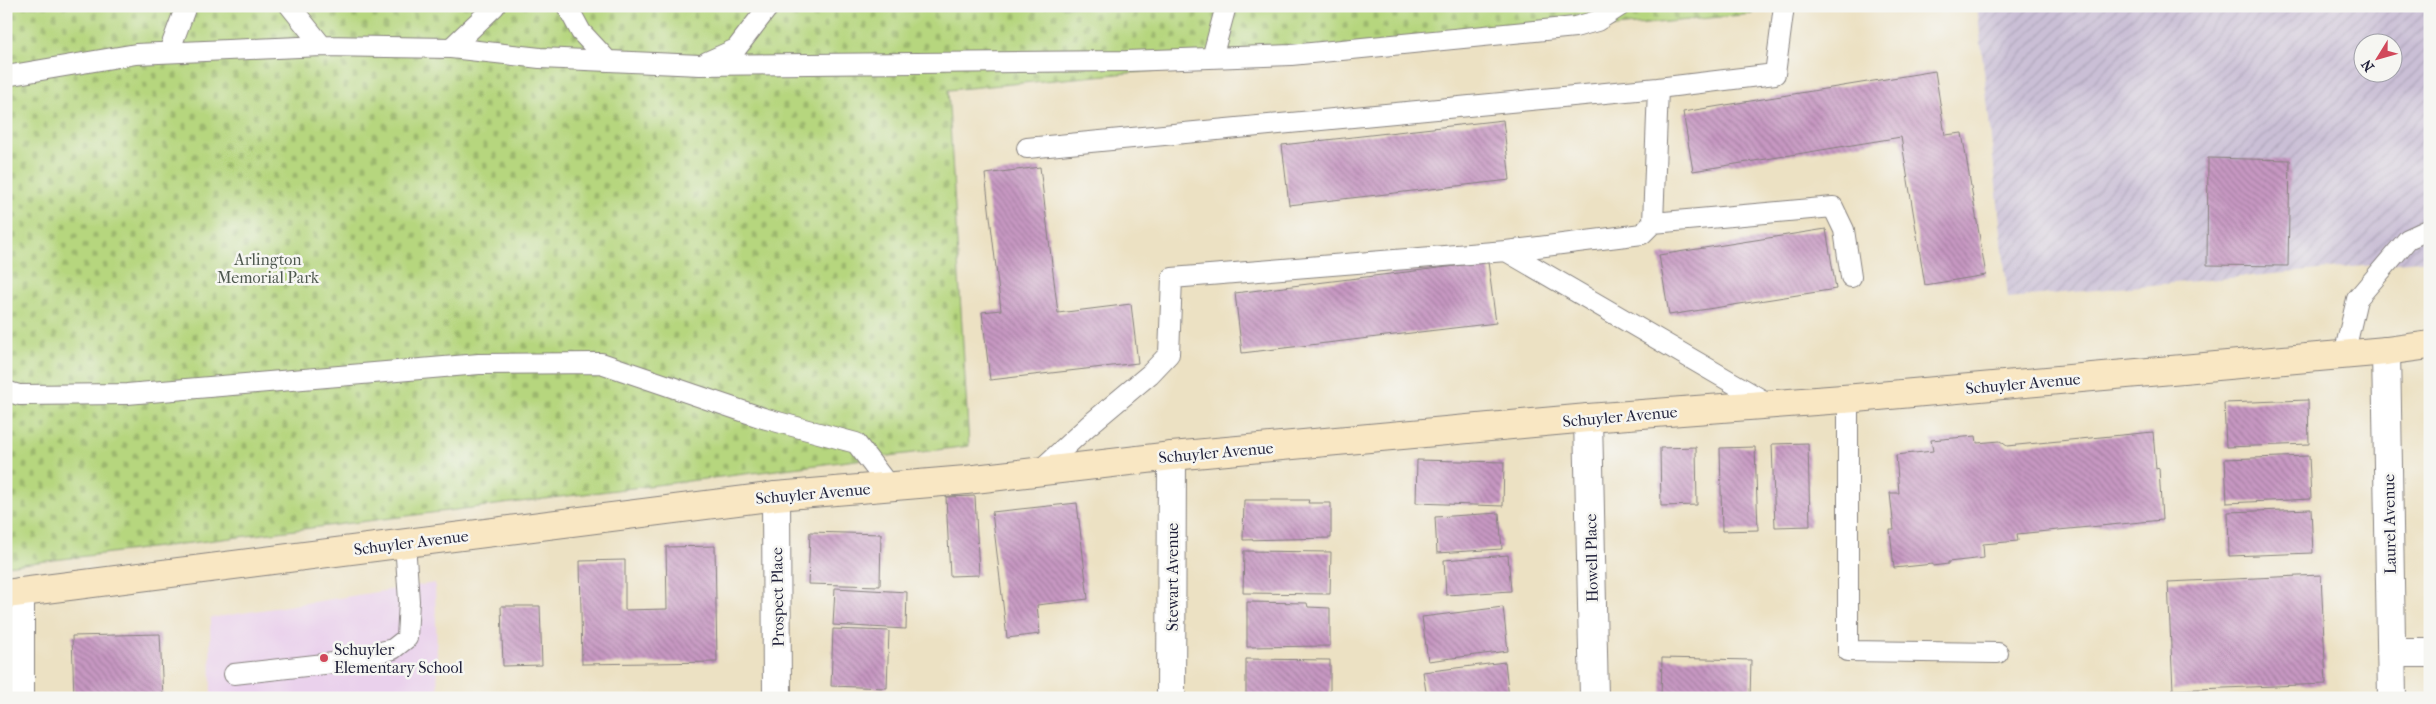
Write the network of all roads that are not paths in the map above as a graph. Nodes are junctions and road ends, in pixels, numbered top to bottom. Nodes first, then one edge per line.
1 (186, 6) edge
2 (290, 6) edge
3 (495, 6) edge
4 (567, 6) edge
5 (769, 6) edge
6 (1226, 6) edge
7 (1620, 6) edge
8 (1784, 6) edge
9 (322, 46) junction
10 (451, 48) junction
11 (169, 52) junction
12 (1212, 58) junction
13 (608, 61) junction
14 (700, 66) junction
15 (6, 76) edge
16 (1658, 88) junction
17 (1027, 148) dead end
18 (1653, 223) junction
19 (2430, 229) edge
20 (1506, 251) junction
21 (1851, 277) dead end
22 (2430, 345) edge
23 (2386, 351) junction
24 (2344, 355) junction
25 (6, 391) edge
26 (1848, 398) junction
27 (1769, 404) junction
28 (1588, 418) junction
29 (1172, 456) junction
30 (1039, 471) junction
31 (889, 486) junction
32 (776, 496) junction
33 (405, 543) junction
34 (13, 593) edge
35 (1998, 653) dead end
36 (2430, 653) edge
37 (2391, 654) junction
38 (234, 674) dead end
39 (20, 698) edge
40 (778, 698) edge
41 (1171, 698) edge
42 (1594, 698) edge
43 (2392, 698) edge

1 - 11 lane
2 - 9 lane
3 - 10 lane
4 - 13 lane
5 - 14 lane
6 - 12 lane
7 - 12 lane
8 - 16 lane
9 - 10 lane
9 - 11 lane
10 - 13 lane
11 - 15 lane
12 - 14 lane
13 - 14 lane
16 - 17 lane
16 - 18 lane
18 - 20 lane
18 - 21 lane
19 - 24 lane
20 - 27 lane
20 - 30 lane
22 - 23 main road, Schuyler Avenue
23 - 24 main road, Schuyler Avenue
23 - 37 street, Laurel Avenue
24 - 26 main road, Schuyler Avenue
25 - 31 lane
26 - 27 main road, Schuyler Avenue
26 - 35 lane
27 - 28 main road, Schuyler Avenue
28 - 29 main road, Schuyler Avenue
28 - 42 street, Howell Place
29 - 30 main road, Schuyler Avenue
29 - 41 street, Stewart Avenue
30 - 31 main road, Schuyler Avenue
31 - 32 main road, Schuyler Avenue
32 - 33 main road, Schuyler Avenue
32 - 40 street, Prospect Place
33 - 34 main road, Schuyler Avenue
33 - 38 lane
34 - 39 street
36 - 37 street
37 - 43 street, Laurel Avenue

